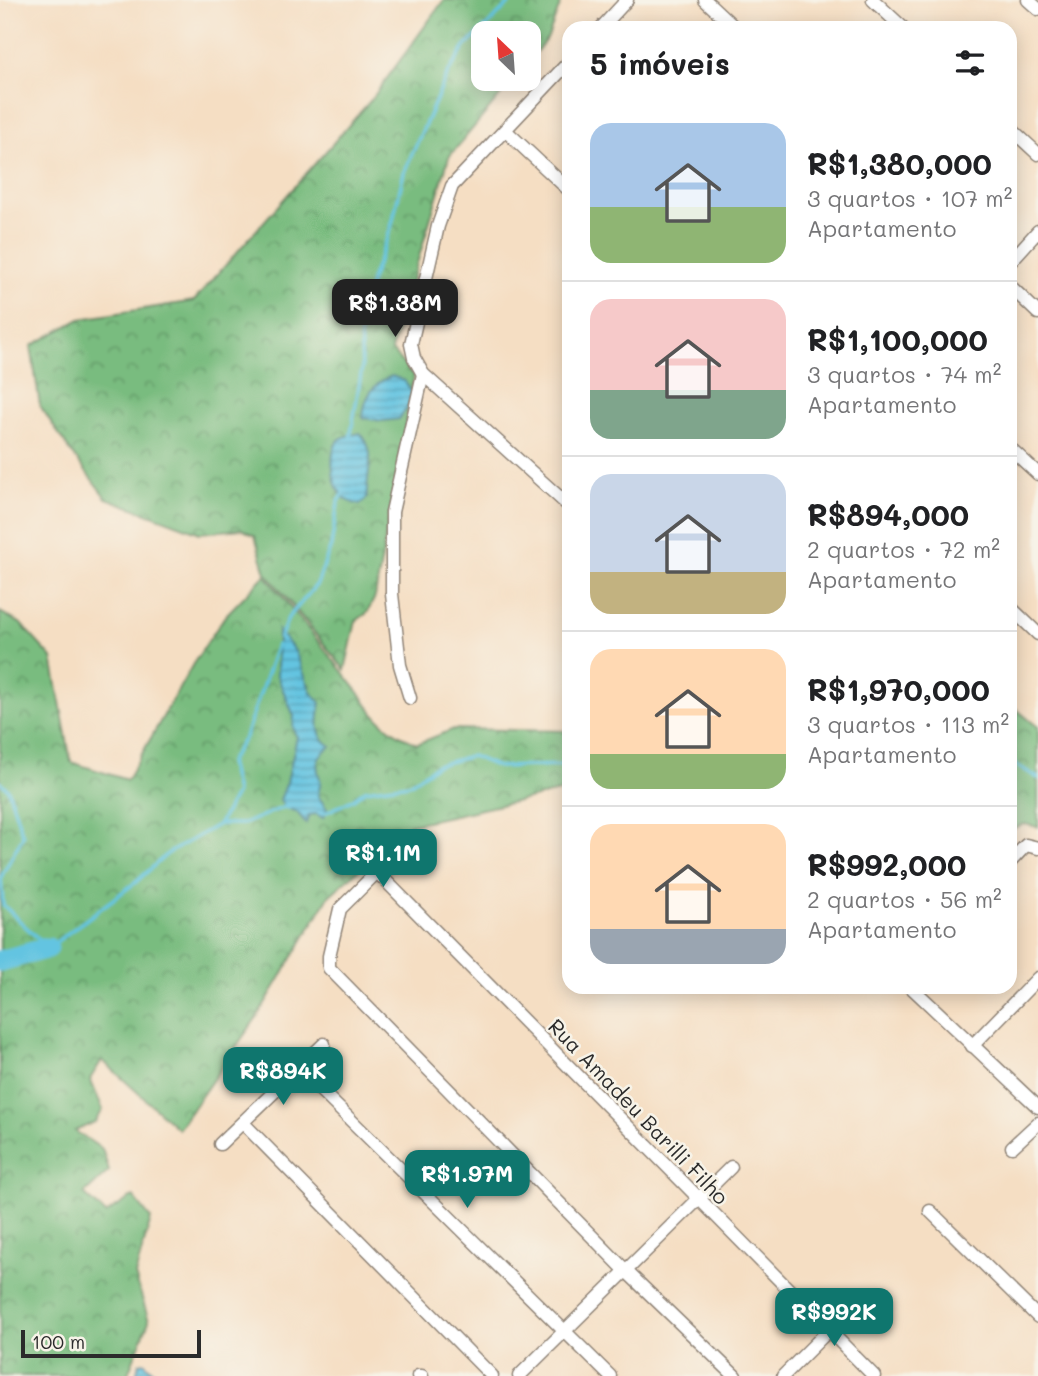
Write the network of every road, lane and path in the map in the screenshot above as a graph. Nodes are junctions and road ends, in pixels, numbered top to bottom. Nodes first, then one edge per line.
1 (627, 0) edge
2 (705, 0) edge
3 (873, 0) edge
4 (1028, 0) edge
5 (1038, 9) edge
6 (608, 21) edge
7 (728, 21) edge
8 (896, 21) edge
9 (562, 70) edge
10 (506, 131) junction
11 (1017, 134) edge
12 (1038, 154) edge
13 (562, 183) edge
14 (1038, 231) edge
15 (1017, 254) edge
16 (1017, 293) edge
17 (1038, 313) edge
18 (423, 374) junction
19 (1017, 454) edge
20 (1038, 474) edge
21 (562, 500) edge
22 (1017, 614) edge
23 (1038, 634) edge
24 (410, 698) dead end
25 (1032, 847) edge
26 (1017, 857) edge
27 (419, 859) dead end
28 (377, 872) junction
29 (1038, 978) edge
30 (918, 994) edge
31 (324, 1044) dead end
32 (972, 1046) junction
33 (298, 1068) junction
34 (1038, 1107) edge
35 (243, 1123) junction
36 (1038, 1123) edge
37 (220, 1144) dead end
38 (1012, 1147) dead end
39 (731, 1167) dead end
40 (698, 1199) junction
41 (930, 1211) dead end
42 (625, 1270) junction
43 (862, 1297) dead end
44 (1038, 1317) edge
45 (566, 1331) junction
46 (829, 1331) junction
47 (492, 1376) edge
48 (519, 1376) edge
49 (610, 1376) edge
50 (735, 1376) edge
51 (783, 1376) edge
52 (874, 1376) edge

1 - 6 street
2 - 7 street
3 - 8 street
4 - 5 street
9 - 10 street
10 - 13 street
10 - 18 street
11 - 12 street
14 - 15 street
16 - 17 street
18 - 21 street
18 - 24 street
19 - 20 street
22 - 23 street
25 - 26 street
27 - 28 street
28 - 40 street, Rua Amadeu Barilli Filho
28 - 42 street
29 - 32 street
30 - 32 street
31 - 33 street
32 - 34 street
33 - 35 street
33 - 45 street
35 - 37 street
35 - 47 street
36 - 38 street
39 - 40 street
40 - 42 street
40 - 46 street, Rua Amadeu Barilli Filho
41 - 44 street
42 - 45 street
42 - 50 street
43 - 46 street
45 - 48 street
45 - 49 street
46 - 51 street
46 - 52 street, Rua Amadeu Barilli Filho

